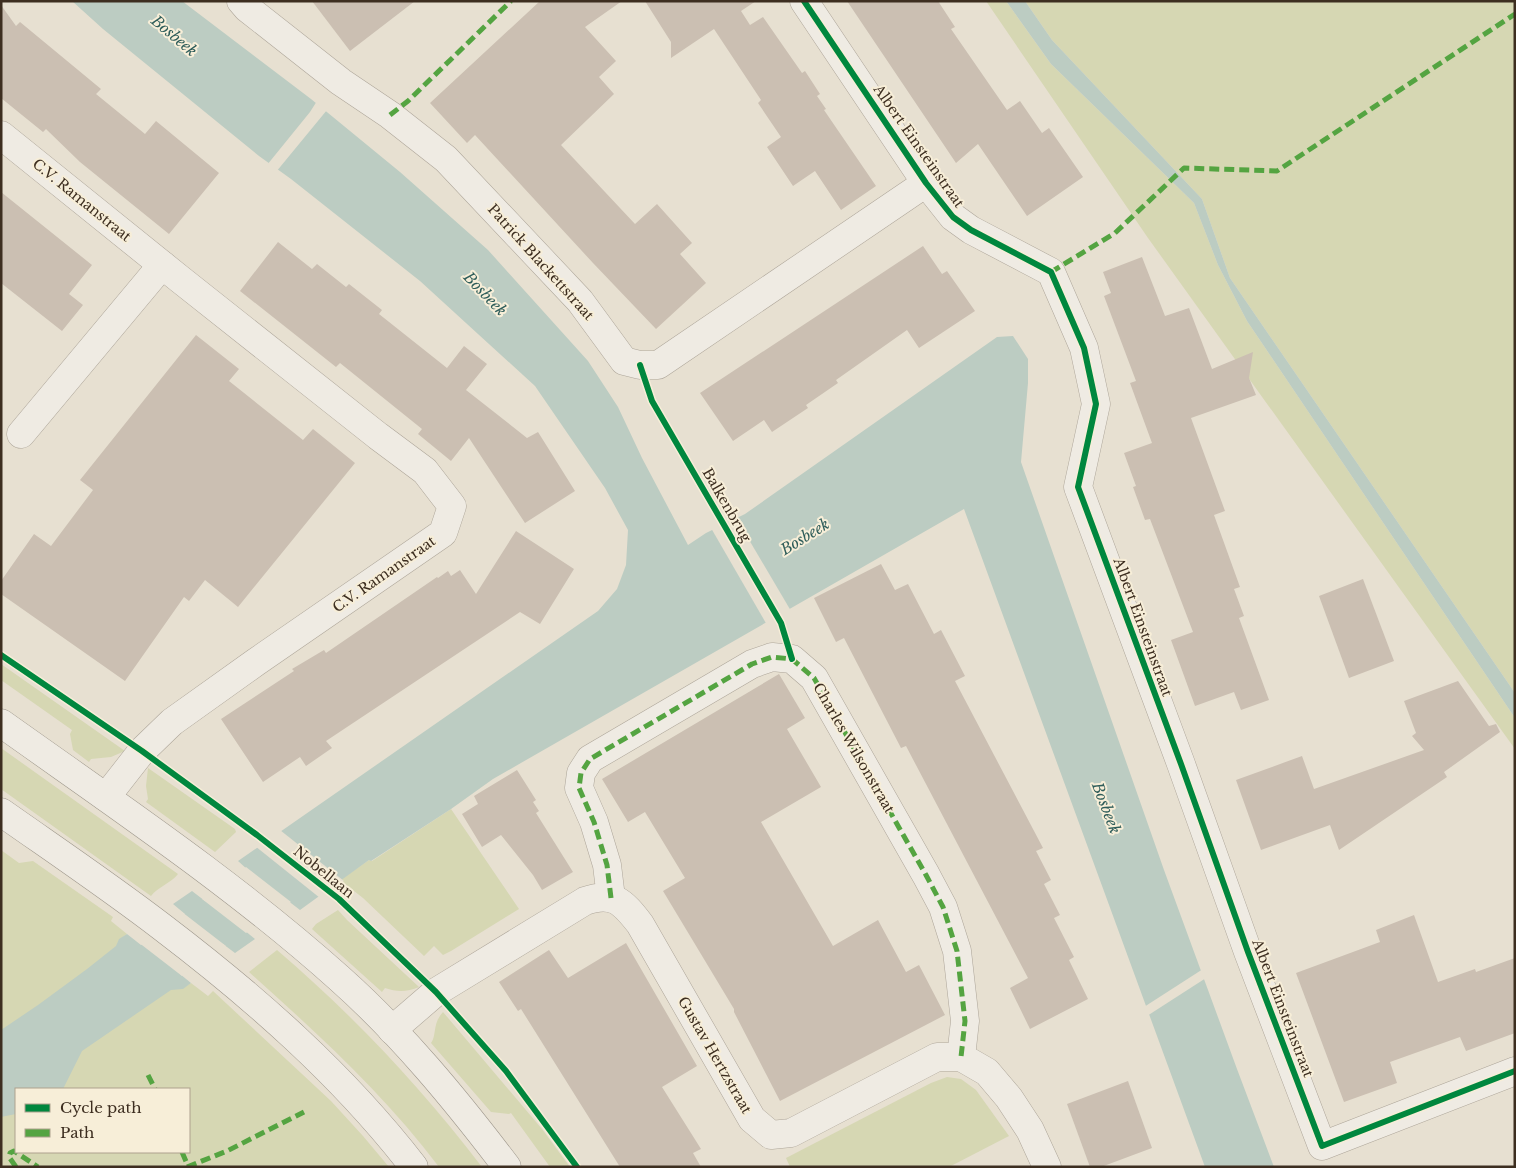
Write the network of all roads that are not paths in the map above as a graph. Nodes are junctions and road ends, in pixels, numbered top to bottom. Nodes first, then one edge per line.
1 (241, 1) edge
2 (804, 1) edge
3 (1, 136) edge
4 (926, 183) junction
5 (162, 265) junction
6 (22, 434) dead end
7 (1, 724) edge
8 (106, 797) junction
9 (1, 812) edge
10 (611, 898) junction
11 (392, 1030) junction
12 (961, 1057) junction
13 (1515, 1071) edge
14 (414, 1167) edge
15 (507, 1167) edge
16 (1047, 1167) edge

1 - 4 street, Patrick Blackettstraat
2 - 4 street, Albert Einsteinstraat
3 - 5 street, C.V. Ramanstraat
4 - 13 street, Albert Einsteinstraat
5 - 6 street
5 - 8 street, C.V. Ramanstraat
7 - 8 street
8 - 11 street
9 - 14 street
10 - 11 street
10 - 12 street, Gustav Hertzstraat
10 - 12 street, Charles Wilsonstraat
11 - 15 street
12 - 16 street

